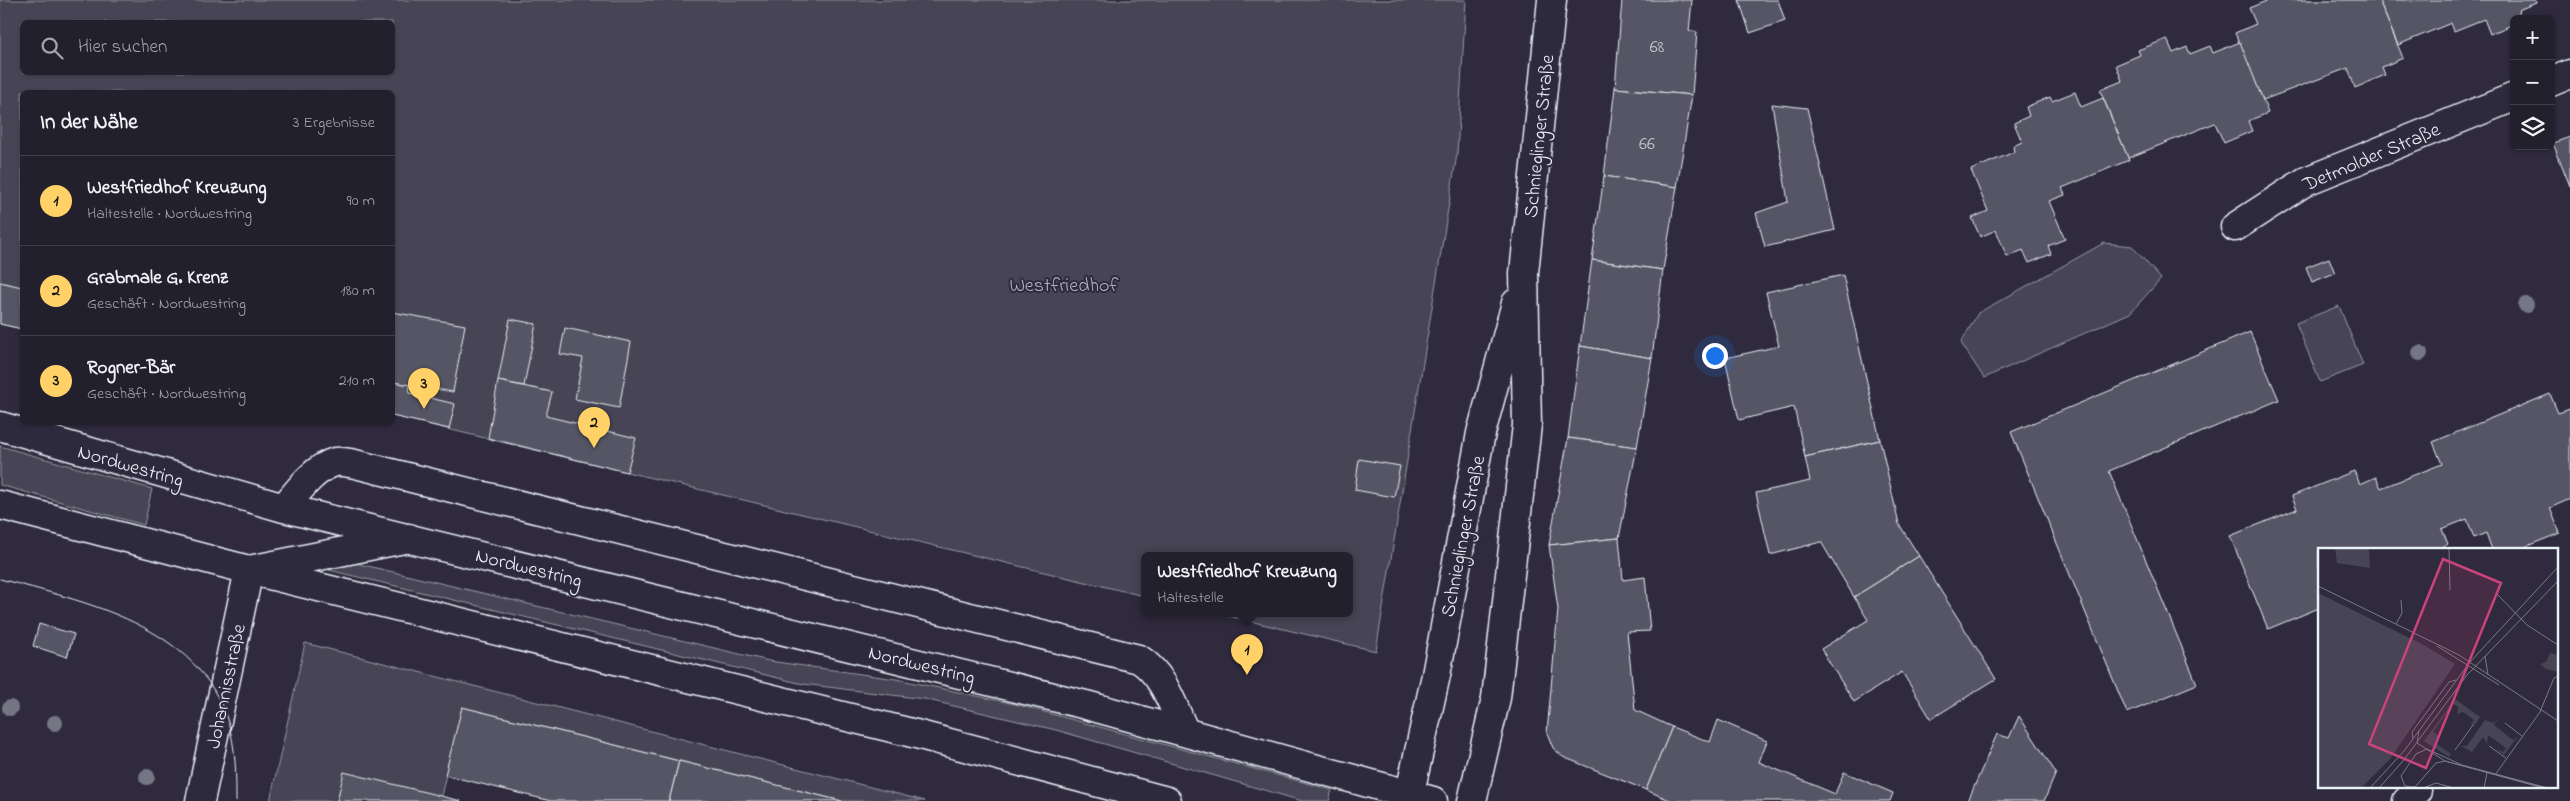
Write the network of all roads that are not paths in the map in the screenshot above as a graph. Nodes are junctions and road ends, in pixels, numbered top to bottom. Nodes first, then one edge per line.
1 (1552, 0) edge
2 (2570, 74) edge
3 (2555, 80) edge
4 (2510, 99) edge
5 (2235, 227) dead end
6 (1524, 273) junction
7 (0, 426) edge
8 (0, 505) edge
9 (284, 508) junction
10 (409, 538) junction
11 (249, 570) junction
12 (1184, 730) junction
13 (1417, 798) edge
14 (200, 801) edge
15 (1167, 801) edge
16 (1472, 801) edge

1 - 6 main road, Schnieglinger Straße
2 - 3 main road
4 - 5 main road, Detmolder Straße
6 - 13 main road, Schnieglinger Straße
6 - 16 main road, Schnieglinger Straße
7 - 9 main road, Nordwestring
8 - 11 main road, Nordwestring
9 - 10 main road, Nordwestring
9 - 12 main road
10 - 11 main road, Nordwestring
10 - 12 main road, Nordwestring
11 - 14 main road, Johannisstraße
11 - 15 main road, Nordwestring
12 - 13 main road, Nordwestring

